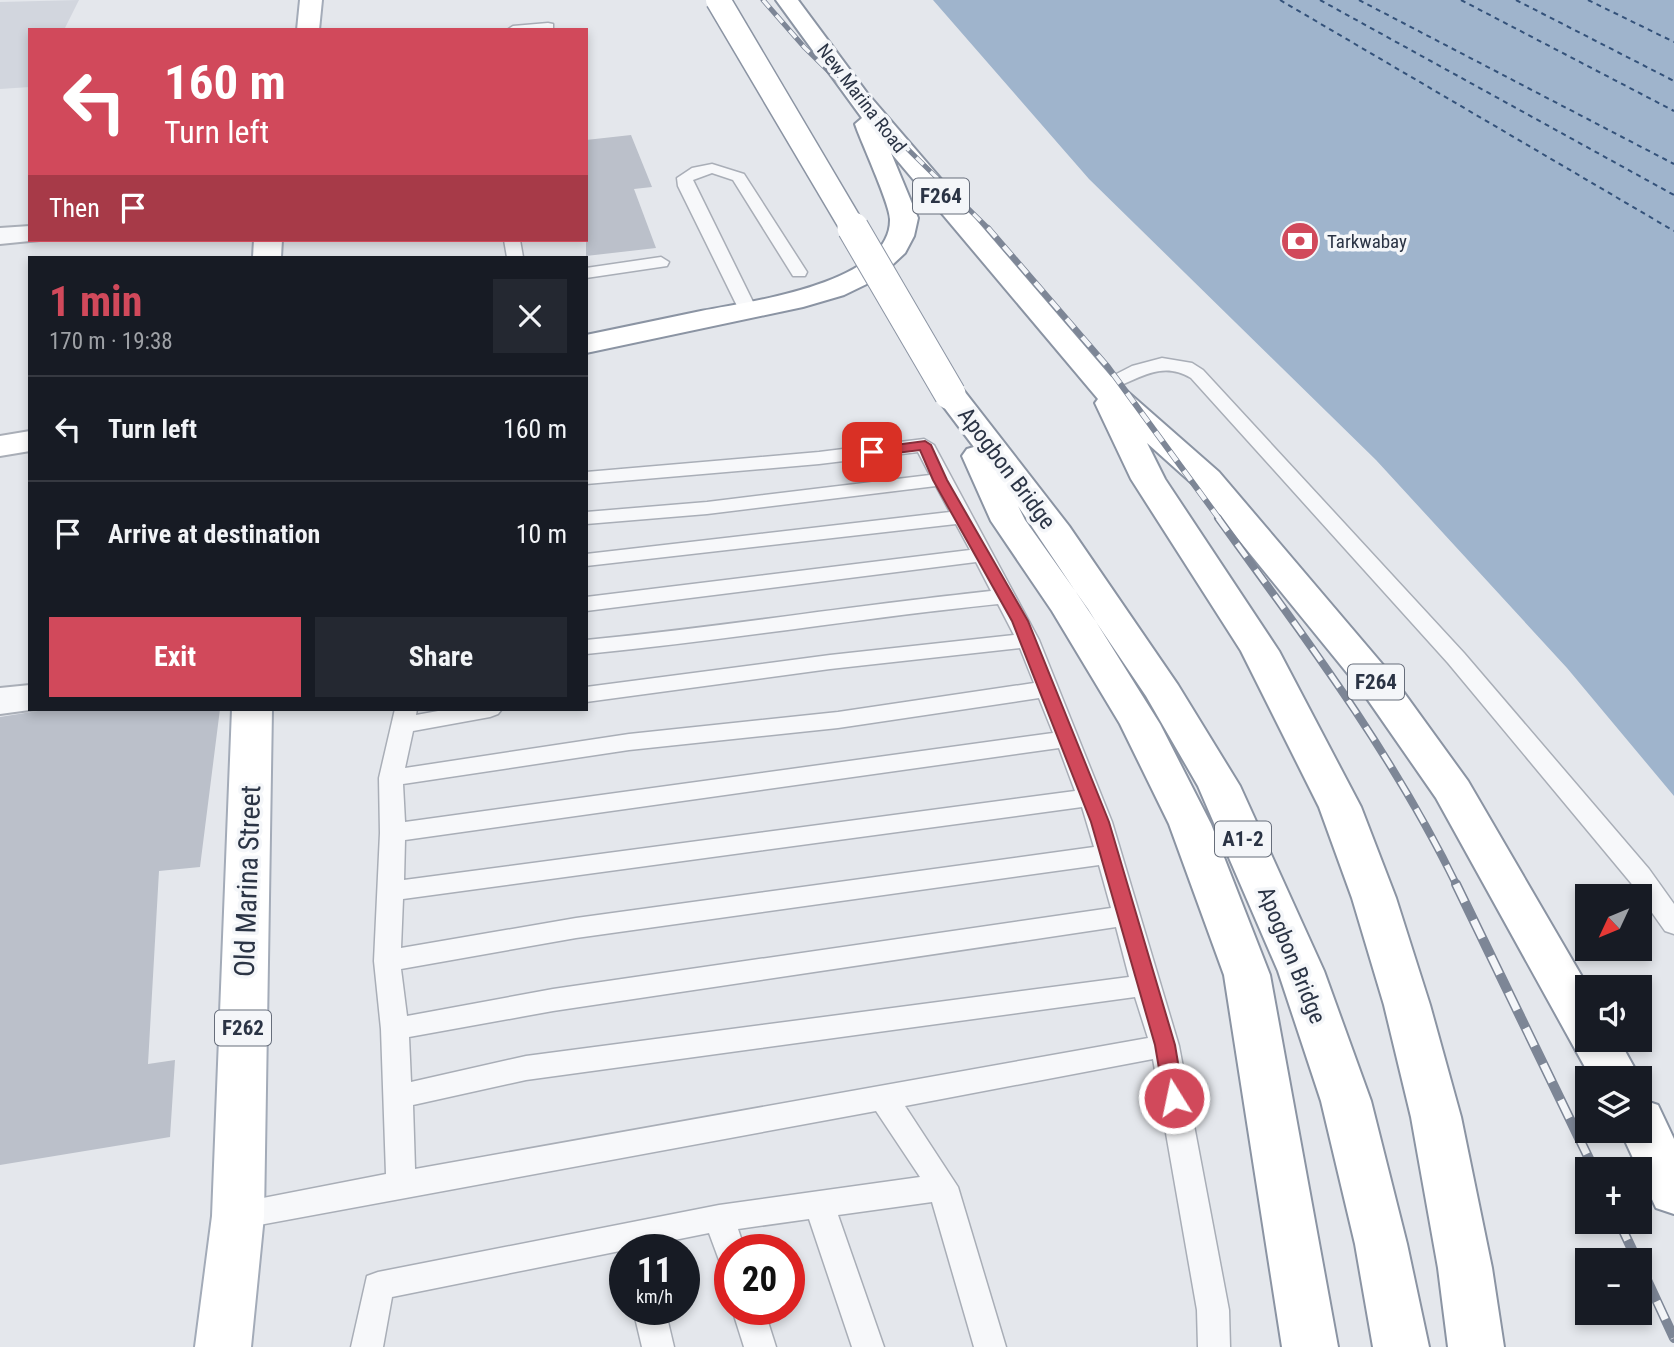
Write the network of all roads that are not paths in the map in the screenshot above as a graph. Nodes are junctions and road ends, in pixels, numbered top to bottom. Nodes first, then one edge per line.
1 (311, 0) edge
2 (718, 0) edge
3 (788, 0) edge
4 (548, 27) dead end
5 (308, 28) edge
6 (536, 28) edge
7 (858, 98) junction
8 (28, 234) edge
9 (0, 236) edge
10 (661, 262) dead end
11 (799, 272) dead end
12 (588, 273) edge
13 (748, 310) junction
14 (588, 344) edge
15 (1102, 386) junction
16 (950, 394) junction
17 (28, 441) edge
18 (0, 446) edge
19 (588, 478) edge
20 (940, 480) junction
21 (964, 517) junction
22 (588, 518) edge
23 (984, 555) junction
24 (588, 560) edge
25 (1007, 596) junction
26 (588, 604) edge
27 (1028, 640) junction
28 (588, 647) edge
29 (1047, 689) junction
30 (588, 695) edge
31 (28, 698) edge
32 (0, 701) edge
33 (252, 711) edge
34 (469, 711) edge
35 (405, 717) edge
36 (1066, 739) junction
37 (391, 778) junction
38 (1090, 797) junction
39 (393, 833) junction
40 (1109, 854) junction
41 (392, 891) junction
42 (1125, 916) junction
43 (1674, 924) edge
44 (387, 961) junction
45 (1145, 985) junction
46 (1575, 1006) edge
47 (395, 1029) junction
48 (1165, 1045) junction
49 (397, 1097) junction
50 (884, 1099) junction
51 (1651, 1143) edge
52 (401, 1184) junction
53 (943, 1187) junction
54 (1674, 1192) edge
55 (820, 1206) junction
56 (239, 1216) junction
57 (719, 1218) junction
58 (660, 1234) edge
59 (724, 1234) edge
60 (609, 1246) edge
61 (653, 1325) edge
62 (753, 1325) edge
63 (223, 1347) edge
64 (367, 1347) edge
65 (658, 1347) edge
66 (760, 1347) edge
67 (868, 1347) edge
68 (990, 1347) edge
69 (1214, 1347) edge
70 (1310, 1347) edge
71 (1401, 1347) edge
72 (1476, 1347) edge

1 - 5 main road
2 - 16 main road, bridge
3 - 7 main road, New Marina Road / F264
4 - 6 lane
7 - 13 main road
7 - 15 main road, New Marina Road / F264
8 - 9 street
10 - 12 lane
11 - 13 lane
13 - 14 main road
15 - 43 lane
15 - 46 main road, F264
15 - 72 main road
16 - 70 main road
16 - 71 main road, Apogbon Bridge / A1-2
17 - 18 main road
19 - 20 lane
20 - 21 lane
20 - 22 lane
21 - 23 lane
21 - 24 lane
23 - 25 lane
23 - 26 lane
25 - 27 lane
25 - 28 lane
27 - 29 lane
27 - 30 lane
29 - 36 lane
29 - 37 lane
31 - 32 street
33 - 56 main road, Old Marina Street / F262
34 - 35 lane
35 - 37 lane
36 - 38 lane
36 - 39 lane
37 - 39 lane
38 - 40 lane
38 - 41 lane
39 - 41 lane
40 - 42 lane
40 - 44 lane
41 - 44 lane
42 - 45 lane
42 - 47 lane
44 - 47 lane
45 - 48 lane
45 - 49 lane
47 - 49 lane
48 - 50 lane
48 - 69 lane
49 - 52 lane
50 - 52 lane
50 - 53 lane
51 - 54 main road
52 - 56 lane
53 - 55 lane
53 - 68 lane
55 - 57 lane
55 - 67 lane
56 - 63 main road, Old Marina Street / F262
57 - 58 lane
57 - 59 lane
60 - 64 lane
61 - 65 lane
62 - 66 lane

